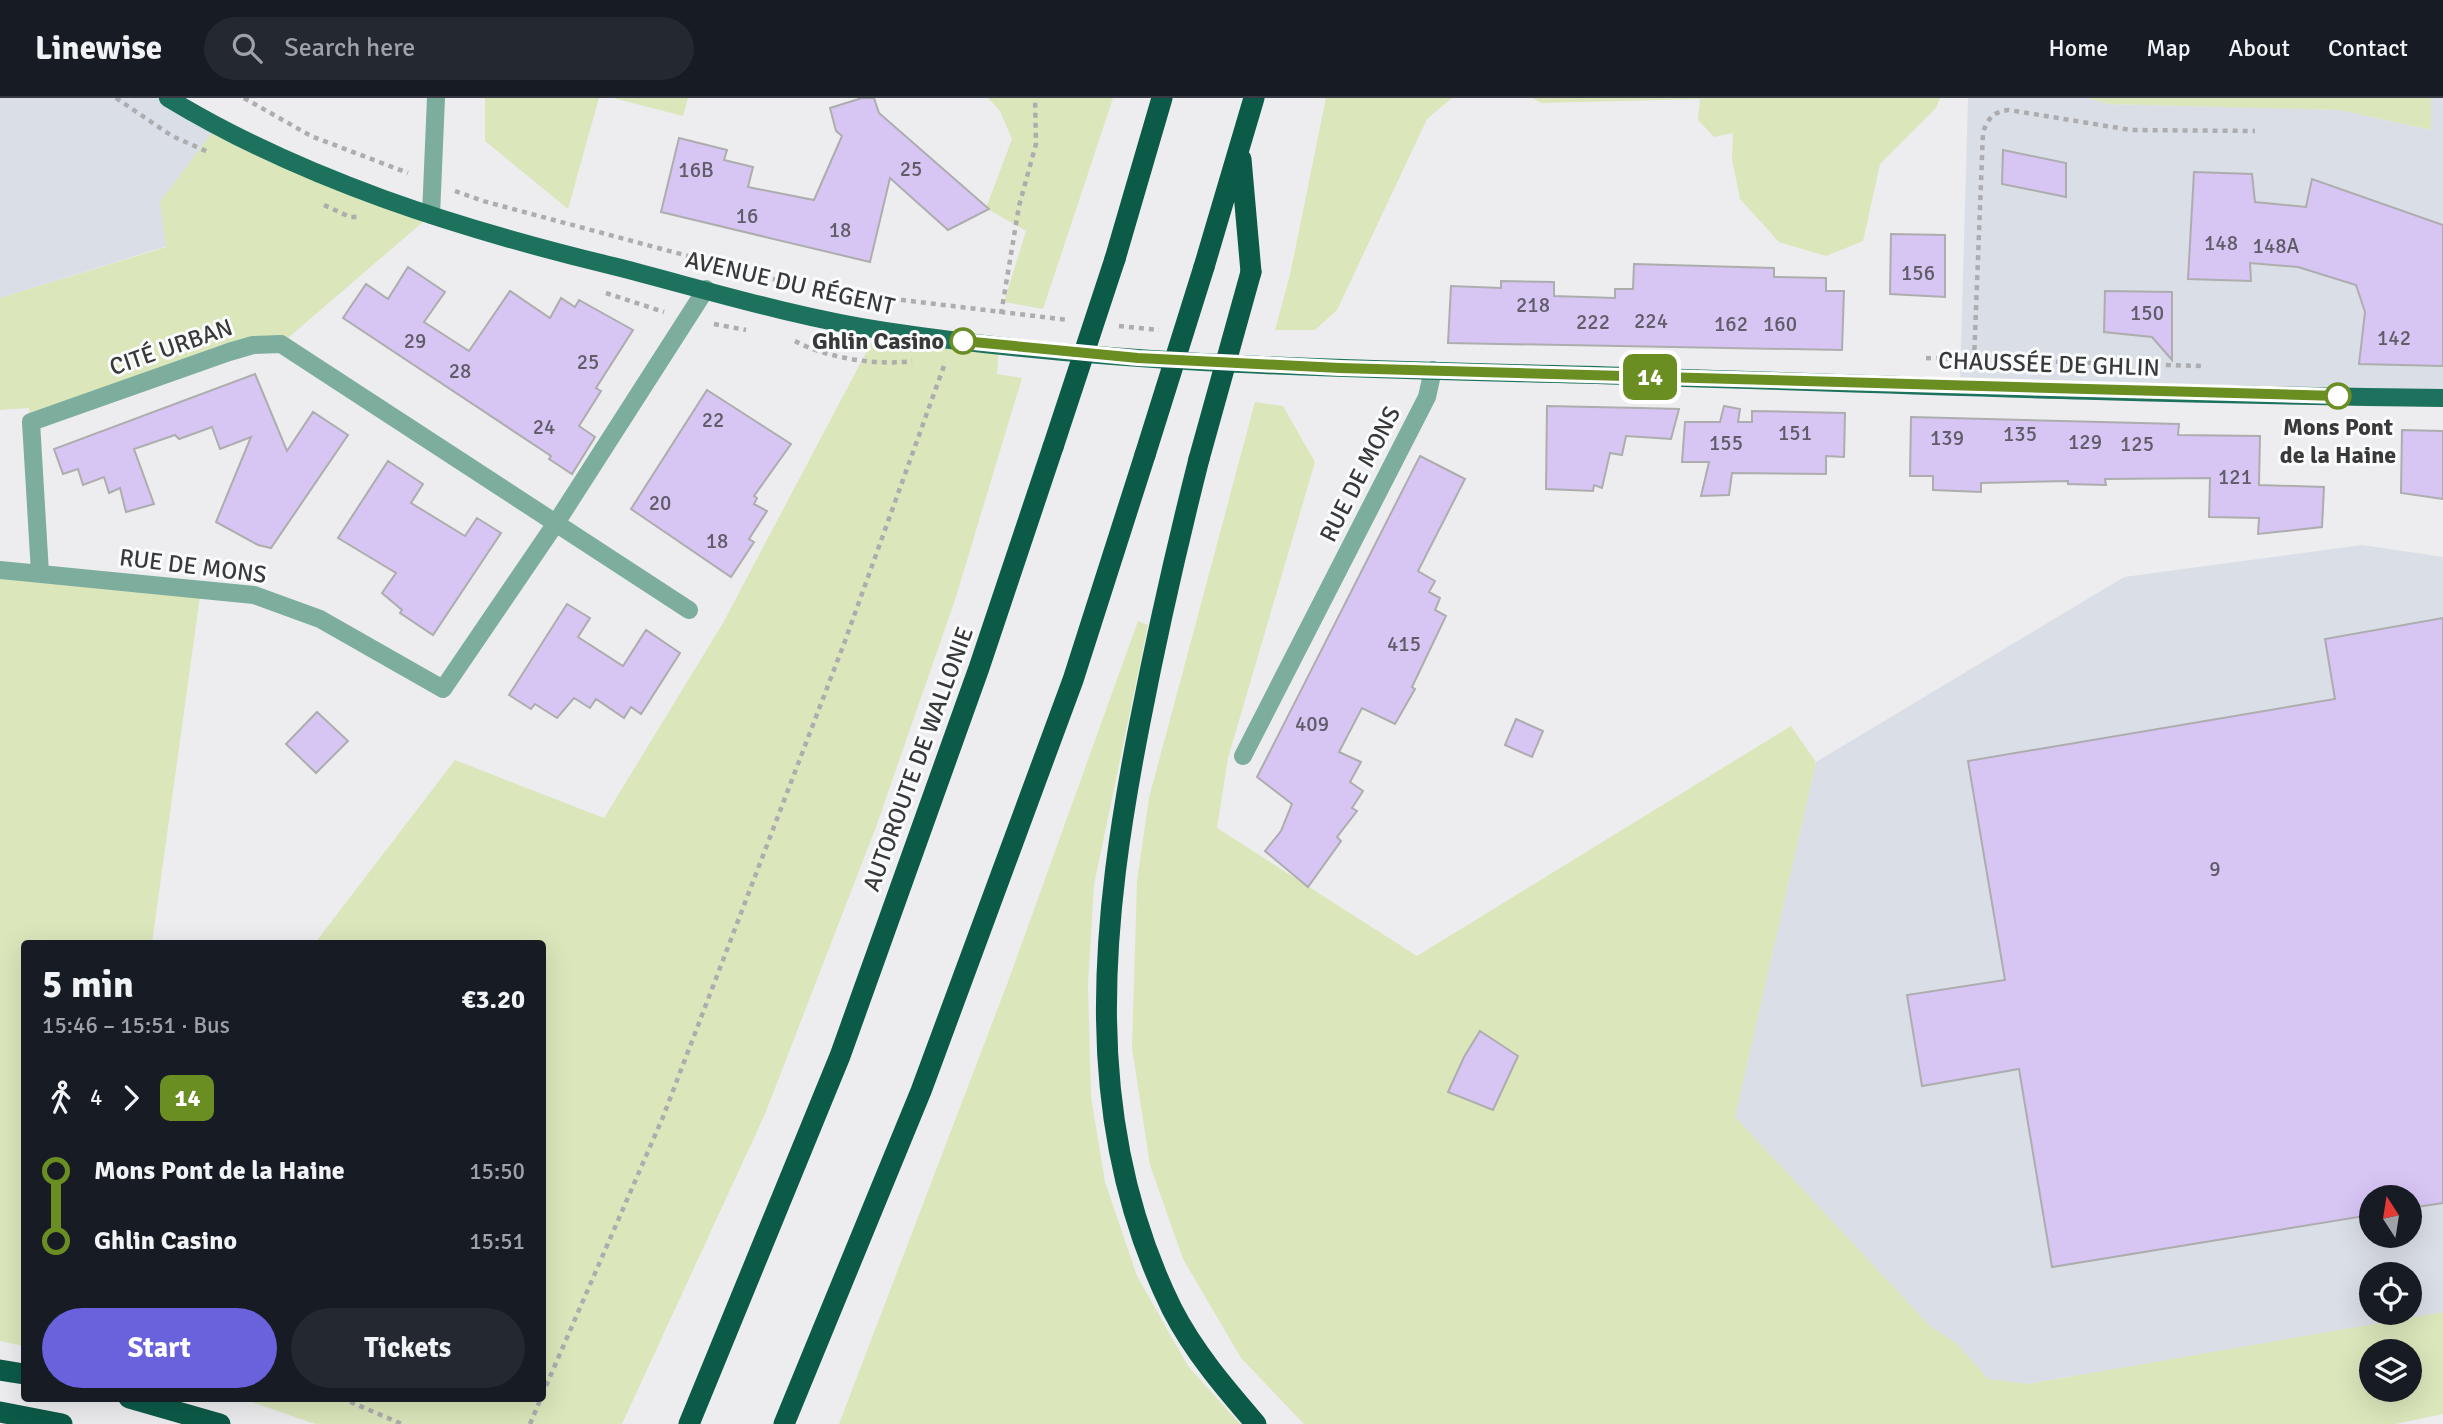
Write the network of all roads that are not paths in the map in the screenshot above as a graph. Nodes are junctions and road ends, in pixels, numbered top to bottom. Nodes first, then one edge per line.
1 (168, 98) edge
2 (436, 98) edge
3 (1162, 98) edge
4 (1254, 98) edge
5 (1240, 149) junction
6 (431, 215) junction
7 (706, 289) junction
8 (1433, 370) junction
9 (2443, 398) edge
10 (556, 523) junction
11 (0, 570) edge
12 (40, 573) junction
13 (689, 610) dead end
14 (1243, 756) dead end
15 (0, 1370) edge
16 (21, 1374) edge
17 (143, 1402) edge
18 (0, 1412) edge
19 (62, 1424) edge
20 (220, 1424) edge
21 (688, 1424) edge
22 (784, 1424) edge
23 (1256, 1424) edge

1 - 6 main road, AVENUE DU RÉGENT
2 - 6 street
3 - 21 highway, AUTOROUTE DE WALLONIE, bridge
4 - 5 highway
5 - 22 highway, bridge
5 - 23 highway, bridge
6 - 7 main road, AVENUE DU RÉGENT
7 - 8 main road, AVENUE DU RÉGENT
7 - 10 street
8 - 9 main road, CHAUSSÉE DE GHLIN
8 - 14 street, RUE DE MONS
10 - 12 street, RUE DE MONS
10 - 12 street, CITÉ URBAN
10 - 13 street, CITÉ URBAN
11 - 12 street, RUE DE MONS
15 - 16 highway
17 - 20 highway
18 - 19 highway

